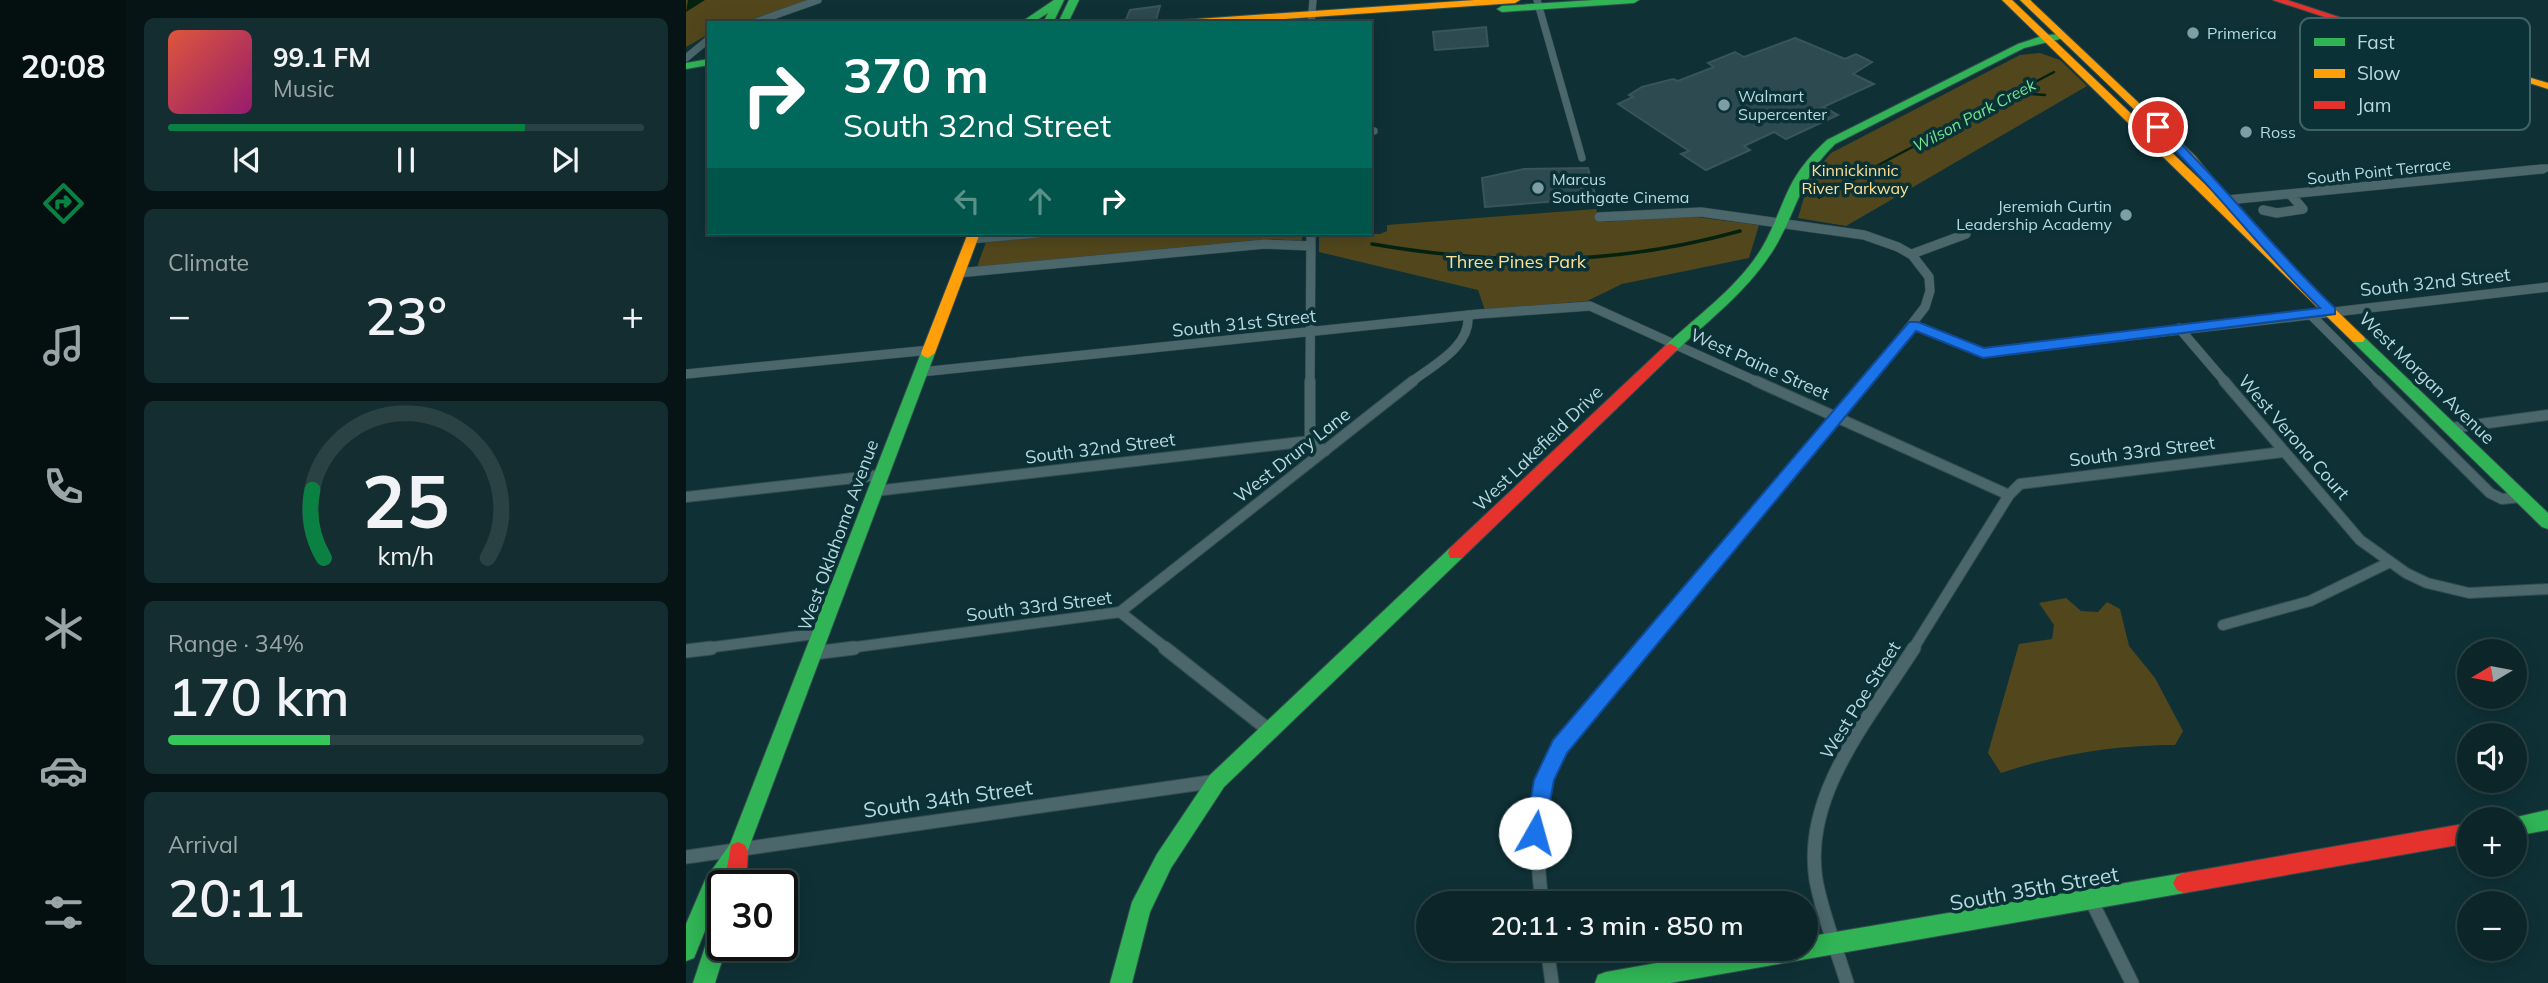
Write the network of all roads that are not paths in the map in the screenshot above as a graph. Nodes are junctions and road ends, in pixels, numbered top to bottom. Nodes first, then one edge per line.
1 (818, 0) edge
2 (1514, 0) edge
3 (1568, 0) edge
4 (1634, 0) edge
5 (2007, 0) edge
6 (2304, 0) edge
7 (1064, 1) edge
8 (2281, 1) edge
9 (1537, 2) edge
10 (2025, 4) edge
11 (2330, 9) junction
12 (1314, 15) edge
13 (2338, 18) edge
14 (2354, 18) edge
15 (758, 21) edge
16 (1029, 21) edge
17 (1049, 21) edge
18 (1063, 21) edge
19 (1210, 21) edge
20 (2063, 37) junction
21 (2045, 38) junction
22 (707, 41) edge
23 (2015, 49) junction
24 (686, 58) edge
25 (2066, 58) junction
26 (707, 62) edge
27 (707, 62) edge
28 (686, 67) edge
29 (2530, 73) edge
30 (2548, 78) edge
31 (2530, 80) edge
32 (2548, 86) edge
33 (1581, 159) dead end
34 (2548, 168) edge
35 (2290, 194) junction
36 (2219, 201) junction
37 (2263, 210) dead end
38 (1600, 217) dead end
39 (1781, 223) junction
40 (1966, 233) dead end
41 (995, 235) edge
42 (1311, 235) edge
43 (973, 236) edge
44 (1311, 246) junction
45 (1912, 254) junction
46 (958, 273) junction
47 (2548, 287) edge
48 (1572, 306) joint
49 (2330, 311) junction
50 (2310, 314) junction
51 (1468, 315) junction
52 (1914, 325) junction
53 (2179, 328) junction
54 (1311, 332) junction
55 (1676, 343) junction
56 (930, 350) junction
57 (921, 372) junction
58 (686, 374) edge
59 (2548, 415) edge
60 (1837, 416) junction
61 (2451, 428) junction
62 (1310, 441) junction
63 (1325, 451) junction
64 (2283, 452) junction
65 (880, 475) junction
66 (875, 491) junction
67 (2010, 495) junction
68 (686, 497) edge
69 (2521, 497) junction
70 (2548, 523) edge
71 (2388, 563) junction
72 (2548, 589) edge
73 (1120, 612) junction
74 (2223, 625) dead end
75 (822, 634) junction
76 (686, 652) edge
77 (814, 653) junction
78 (1270, 731) junction
79 (1217, 781) junction
80 (2548, 820) edge
81 (2527, 824) edge
82 (2457, 836) edge
83 (738, 850) junction
84 (686, 857) edge
85 (736, 870) edge
86 (1540, 891) edge
87 (2091, 900) junction
88 (1835, 944) junction
89 (686, 950) edge
90 (711, 961) edge
91 (1549, 961) edge
92 (704, 983) edge
93 (1121, 983) edge
94 (1552, 983) edge
95 (1606, 983) edge
96 (1847, 983) edge
97 (2132, 983) edge

1 - 15 street
2 - 12 main road
3 - 9 main road
4 - 9 main road
5 - 10 main road, West Morgan Avenue
6 - 11 main road
7 - 16 main road
7 - 17 main road
7 - 18 main road
8 - 11 main road
8 - 13 main road
9 - 12 main road
9 - 33 street
10 - 20 main road, West Morgan Avenue
10 - 21 main road, West Morgan Avenue
10 - 23 main road
11 - 14 main road
12 - 19 main road
20 - 21 main road, West Lakefield Drive
20 - 36 main road, West Morgan Avenue
21 - 23 main road, West Lakefield Drive
21 - 25 main road, West Morgan Avenue
22 - 24 street
23 - 25 main road
23 - 39 main road, West Lakefield Drive
24 - 26 main road
25 - 36 main road, West Morgan Avenue
27 - 28 main road
29 - 30 main road
31 - 32 main road
34 - 35 street, South Point Terrace
35 - 36 street, South Point Terrace
35 - 37 street
36 - 49 main road, West Morgan Avenue
38 - 39 street
39 - 45 street
39 - 55 main road, West Lakefield Drive
40 - 45 street
41 - 43 street
42 - 44 street
43 - 46 main road, West Oklahoma Avenue
44 - 46 street
44 - 54 street
45 - 52 street
46 - 56 main road, West Oklahoma Avenue
47 - 49 street, South 32nd Street
48 - 51 street, South 31st Street
48 - 55 street, West Paine Street
49 - 50 street, South 32nd Street
49 - 61 main road, West Morgan Avenue
50 - 53 street, South 32nd Street
50 - 69 street
51 - 54 street, South 31st Street
51 - 63 street, West Drury Lane
52 - 53 street, South 32nd Street
52 - 60 street
53 - 64 street, West Verona Court
54 - 57 street, South 31st Street
54 - 62 street
55 - 60 street, West Paine Street
55 - 78 main road, West Lakefield Drive
56 - 57 main road, West Oklahoma Avenue
56 - 58 street
57 - 65 main road, West Oklahoma Avenue
59 - 61 street
60 - 67 street, West Paine Street
60 - 86 street
61 - 69 main road, West Morgan Avenue
62 - 63 street
62 - 66 street, South 32nd Street
63 - 73 street, West Drury Lane
64 - 67 street, South 33rd Street
64 - 71 street, West Verona Court
65 - 66 main road, West Oklahoma Avenue
65 - 68 street
66 - 75 main road, West Oklahoma Avenue
67 - 88 street, West Poe Street
69 - 70 main road, West Morgan Avenue
71 - 72 street
71 - 74 street
73 - 77 street, South 33rd Street
73 - 78 street, South 33rd Street
75 - 76 street
75 - 77 main road, West Oklahoma Avenue
77 - 83 main road, West Oklahoma Avenue
78 - 79 main road, West Lakefield Drive
79 - 83 street, South 34th Street
79 - 93 main road, West Lakefield Drive
80 - 81 main road
82 - 87 main road, South 35th Street
83 - 84 street, South 34th Street
83 - 85 main road, West Oklahoma Avenue
83 - 89 main road, West Oklahoma Avenue
87 - 88 main road, South 35th Street
87 - 97 street
88 - 95 main road, South 35th Street
88 - 96 street, West Poe Street
90 - 92 main road
91 - 94 street

